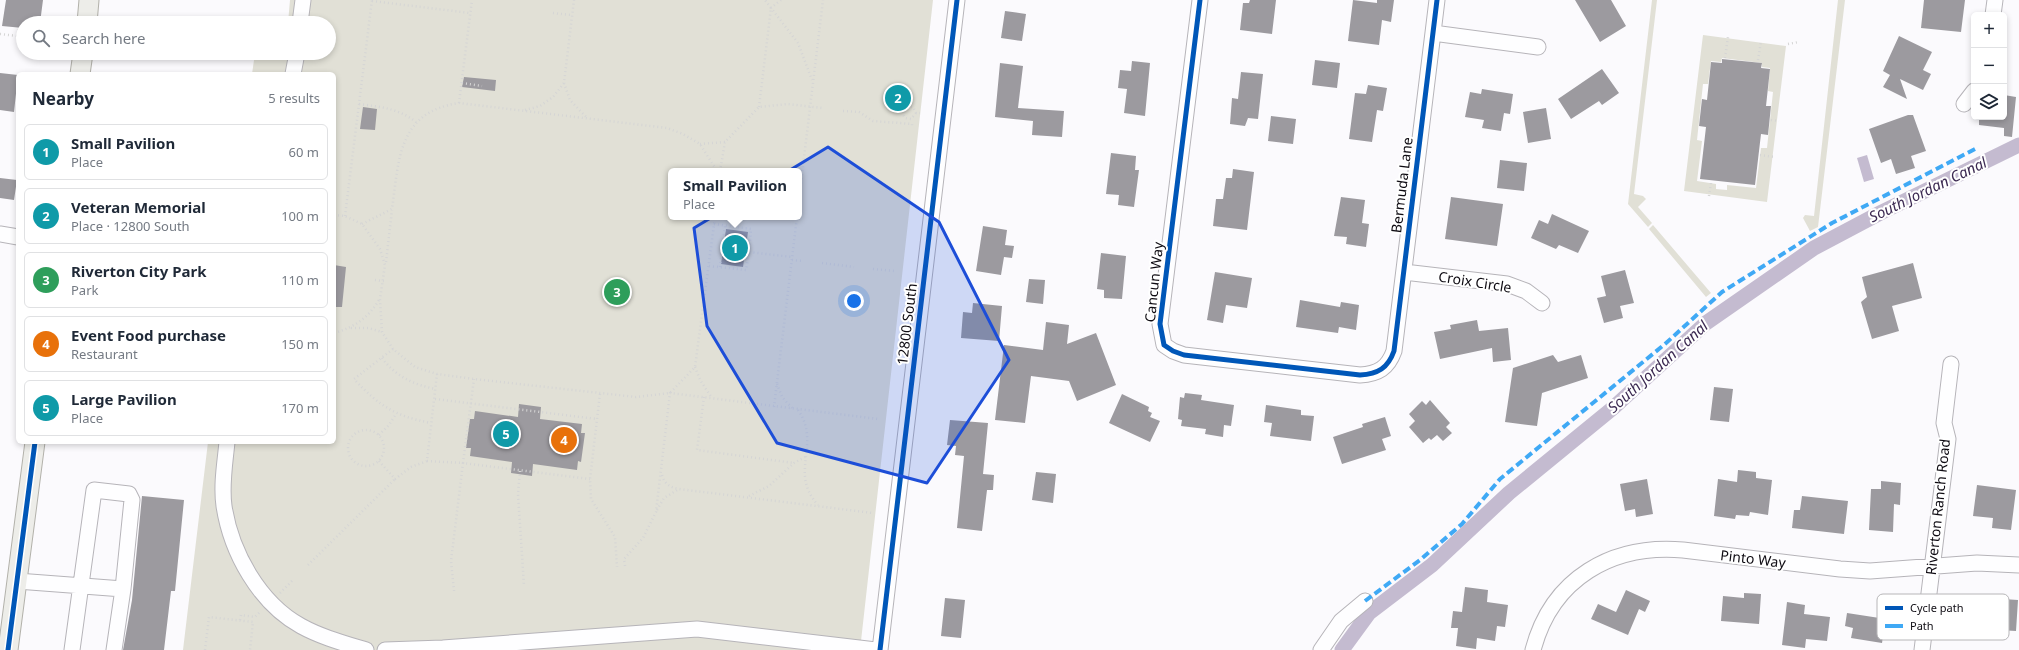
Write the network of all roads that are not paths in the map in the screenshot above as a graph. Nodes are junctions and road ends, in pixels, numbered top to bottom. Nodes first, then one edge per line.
1 (89, 0) edge
2 (304, 0) edge
3 (958, 0) edge
4 (1200, 0) edge
5 (1437, 0) edge
6 (1994, 0) edge
7 (1993, 12) edge
8 (88, 16) edge
9 (301, 16) edge
10 (1433, 33) junction
11 (1538, 47) dead end
12 (82, 60) edge
13 (296, 60) edge
14 (80, 72) edge
15 (293, 72) edge
16 (1971, 95) edge
17 (1964, 104) dead end
18 (0, 234) edge
19 (16, 237) edge
20 (1404, 272) junction
21 (1542, 303) dead end
22 (1951, 364) dead end
23 (1383, 370) joint
24 (35, 444) edge
25 (228, 444) edge
26 (2019, 565) edge
27 (1932, 567) junction
28 (17, 581) junction
29 (80, 587) junction
30 (123, 589) junction
31 (1929, 594) edge
32 (1365, 601) dead end
33 (1923, 640) edge
34 (8, 650) edge
35 (72, 650) edge
36 (114, 650) edge
37 (366, 650) edge
38 (385, 650) edge
39 (876, 650) edge
40 (880, 650) edge
41 (1321, 650) edge
42 (1533, 650) edge
43 (1922, 650) edge

1 - 8 main road
2 - 9 street
3 - 40 street, 12800 South
4 - 23 street, Cancun Way
5 - 10 street, Bermuda Lane
6 - 7 street
10 - 11 street
10 - 20 street, Bermuda Lane
12 - 14 main road
13 - 15 street
16 - 17 street
18 - 19 street
20 - 21 street, Croix Circle
20 - 23 street, Bermuda Lane
22 - 27 street, Riverton Ranch Road
24 - 28 main road
25 - 37 street
26 - 27 street, Pinto Way
27 - 31 street, Riverton Ranch Road
27 - 42 street, Pinto Way
28 - 29 street
28 - 34 main road
29 - 30 street
29 - 30 street
29 - 35 street
30 - 36 street
32 - 41 street
33 - 43 street, Riverton Ranch Road
38 - 39 street

